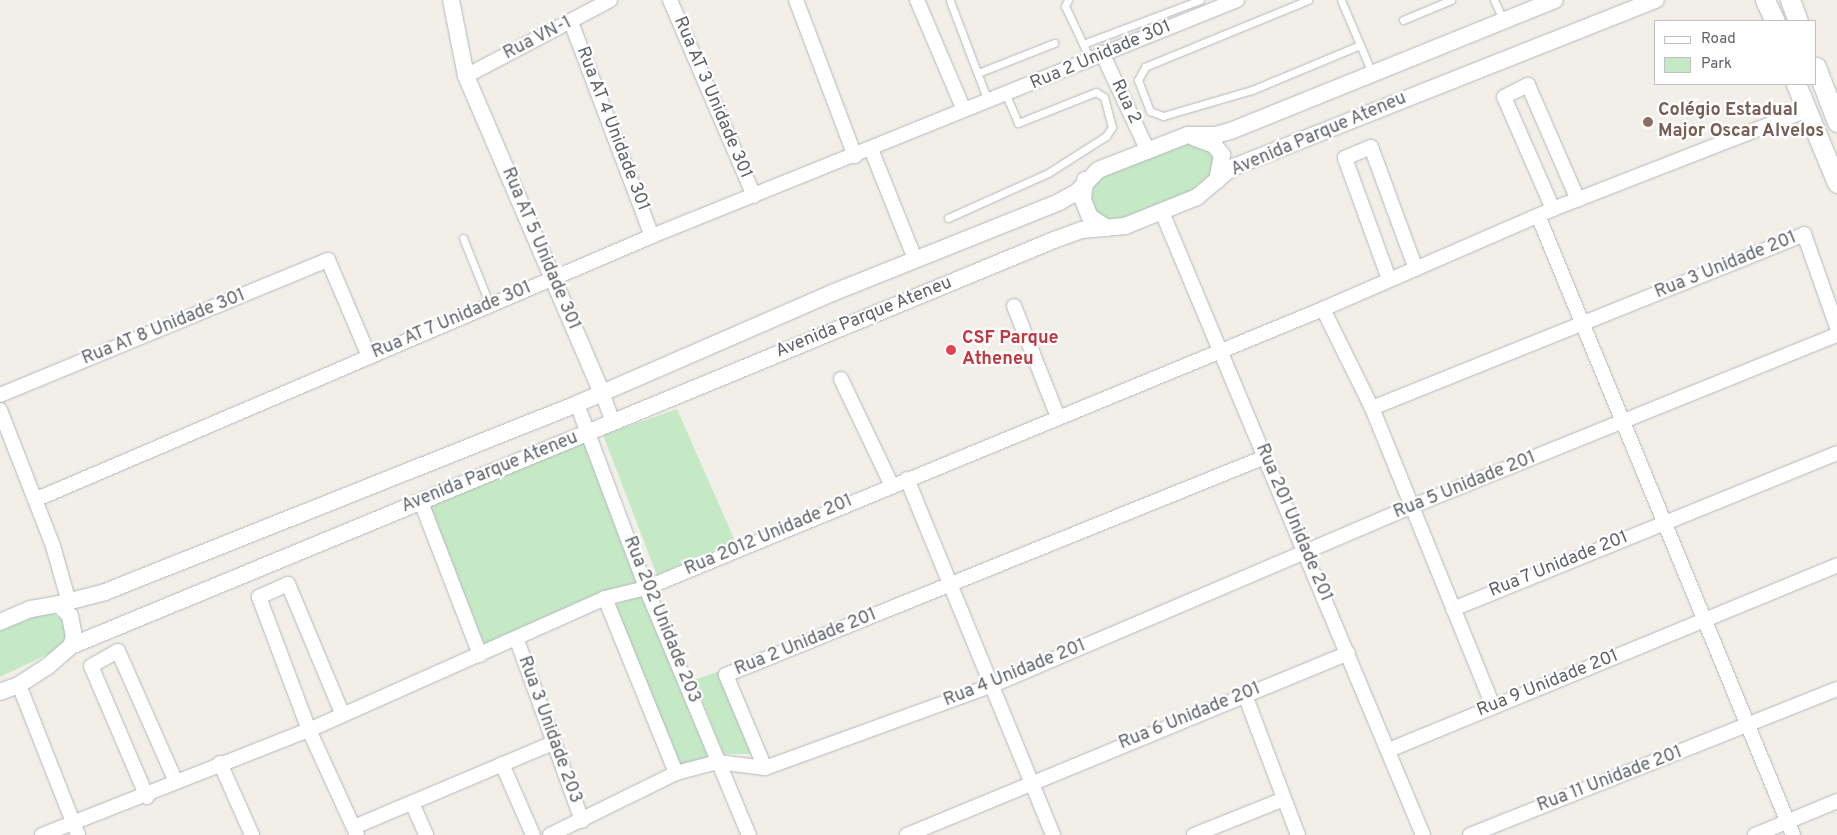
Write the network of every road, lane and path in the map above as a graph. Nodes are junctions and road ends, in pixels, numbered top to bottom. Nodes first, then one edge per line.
1 (452, 0) edge
2 (610, 0) edge
3 (670, 0) edge
4 (796, 0) edge
5 (917, 0) edge
6 (1068, 0) edge
7 (1200, 0) edge
8 (1237, 0) edge
9 (1308, 0) edge
10 (1341, 0) edge
11 (1451, 0) edge
12 (1494, 0) edge
13 (1555, 0) edge
14 (1656, 0) edge
15 (1766, 0) edge
16 (1790, 0) edge
17 (950, 1) edge
18 (1503, 19) junction
19 (1403, 20) dead end
20 (1775, 20) edge
21 (1798, 20) edge
22 (571, 22) junction
23 (1054, 43) dead end
24 (1083, 44) junction
25 (1360, 46) junction
26 (1096, 56) junction
27 (1817, 70) edge
28 (1372, 73) junction
29 (978, 74) junction
30 (466, 76) junction
31 (1796, 85) edge
32 (1006, 96) junction
33 (988, 101) junction
34 (963, 108) junction
35 (1806, 111) junction
36 (1837, 122) edge
37 (1188, 135) junction
38 (871, 150) junction
39 (1148, 151) junction
40 (855, 156) junction
41 (1085, 180) junction
42 (1216, 183) junction
43 (1837, 183) edge
44 (754, 196) junction
45 (1578, 200) junction
46 (1553, 209) junction
47 (1162, 212) junction
48 (948, 218) dead end
49 (1539, 218) junction
50 (1107, 228) junction
51 (652, 236) junction
52 (463, 238) dead end
53 (915, 260) junction
54 (1416, 269) junction
55 (552, 278) junction
56 (1389, 279) junction
57 (490, 305) junction
58 (1014, 306) dead end
59 (1323, 309) junction
60 (1586, 324) junction
61 (1837, 327) edge
62 (1837, 335) edge
63 (1219, 350) junction
64 (368, 356) junction
65 (841, 379) dead end
66 (602, 393) junction
67 (0, 395) edge
68 (577, 404) junction
69 (1372, 408) junction
70 (0, 410) edge
71 (1058, 417) junction
72 (612, 422) junction
73 (1626, 422) junction
74 (589, 432) junction
75 (1837, 453) edge
76 (1265, 457) junction
77 (907, 479) junction
78 (892, 484) junction
79 (36, 499) junction
80 (421, 502) junction
81 (1413, 506) junction
82 (1666, 521) junction
83 (1305, 551) junction
84 (1837, 565) edge
85 (952, 585) junction
86 (646, 588) junction
87 (605, 598) junction
88 (63, 601) junction
89 (1453, 609) junction
90 (1707, 619) junction
91 (0, 622) edge
92 (517, 640) junction
93 (71, 646) junction
94 (1348, 653) junction
95 (480, 655) junction
96 (993, 685) junction
97 (19, 686) junction
98 (1837, 690) edge
99 (0, 692) edge
100 (1245, 694) junction
101 (1494, 706) junction
102 (342, 713) junction
103 (1750, 725) junction
104 (309, 730) junction
105 (553, 743) junction
106 (1389, 750) junction
107 (718, 762) junction
108 (220, 763) junction
109 (502, 764) junction
110 (765, 768) junction
111 (676, 773) junction
112 (1031, 781) junction
113 (176, 782) junction
114 (147, 796) junction
115 (1284, 799) junction
116 (1837, 801) edge
117 (412, 803) junction
118 (582, 821) junction
119 (1788, 822) junction
120 (75, 829) edge
121 (356, 831) edge
122 (42, 835) edge
123 (252, 835) edge
124 (426, 835) edge
125 (532, 835) edge
126 (550, 835) edge
127 (749, 835) edge
128 (907, 835) edge
129 (1053, 835) edge
130 (1194, 835) edge
131 (1298, 835) edge
132 (1423, 835) edge
133 (1470, 835) edge
134 (1755, 835) edge
135 (1793, 835) edge

1 - 30 street, Rua AT 5 Unidade 301
2 - 22 street, Rua VN-1
3 - 44 street, Rua AT 3 Unidade 301
4 - 40 street
5 - 34 street
6 - 24 lane
7 - 24 lane
8 - 26 street, Rua 2 Unidade 301
9 - 25 lane
10 - 25 lane
11 - 19 lane
12 - 18 lane
13 - 18 street, Avenida Parque Ateneu
14 - 42 street, Avenida Parque Ateneu
15 - 20 main road
16 - 21 main road
17 - 29 lane
18 - 28 street, Avenida Parque Ateneu
22 - 30 street, Rua VN-1
22 - 51 street, Rua AT 4 Unidade 301
23 - 29 lane
24 - 26 lane
25 - 28 lane
26 - 32 street, Rua 2 Unidade 301
26 - 39 street, Rua 2
27 - 36 main road
28 - 37 street, Avenida Parque Ateneu
29 - 33 lane
30 - 55 street, Rua AT 5 Unidade 301
31 - 35 main road
32 - 33 street, Rua 2 Unidade 301
32 - 48 lane
33 - 34 street, Rua 2 Unidade 301
34 - 38 street, Rua AT 7 Unidade 301
35 - 43 main road
35 - 45 street, Rua 2012 Unidade 201
37 - 39 street, Avenida Parque Ateneu
37 - 42 street
38 - 40 street, Rua AT 7 Unidade 301
38 - 53 street
39 - 41 street, Avenida Parque Ateneu
40 - 44 street, Rua AT 7 Unidade 301
41 - 50 street
41 - 53 street, Avenida Parque Ateneu
42 - 47 street, Avenida Parque Ateneu
44 - 51 street, Rua AT 7 Unidade 301
45 - 46 street, Rua 2012 Unidade 201
45 - 46 street
46 - 49 street, Rua 2012 Unidade 201
47 - 50 street, Avenida Parque Ateneu
47 - 63 street, Rua 201 Unidade 201
49 - 54 street, Rua 2012 Unidade 201
49 - 60 street
50 - 72 street, Avenida Parque Ateneu
51 - 55 street, Rua AT 7 Unidade 301
52 - 57 lane
53 - 66 street, Avenida Parque Ateneu
54 - 56 street, Rua 2012 Unidade 201
54 - 56 street
55 - 57 street, Rua AT 7 Unidade 301
55 - 66 street, Rua AT 5 Unidade 301
56 - 59 street, Rua 2012 Unidade 201
57 - 64 street, Rua AT 7 Unidade 301
58 - 71 street
59 - 63 street, Rua 2012 Unidade 201
59 - 69 street
60 - 61 street, Rua 3 Unidade 201
60 - 69 street, Rua 3 Unidade 201
60 - 73 street
62 - 73 street, Rua 5 Unidade 201
63 - 71 street, Rua 2012 Unidade 201
63 - 76 street, Rua 201 Unidade 201
64 - 67 street, Rua AT 8 Unidade 301
64 - 79 street, Rua AT 7 Unidade 301
65 - 78 street
66 - 68 street, Avenida Parque Ateneu
66 - 72 street, Rua AT 5 Unidade 301
68 - 74 street, Rua 202 Unidade 203
68 - 88 street, Avenida Parque Ateneu
69 - 81 street
70 - 79 street
71 - 77 street, Rua 2012 Unidade 201
72 - 74 street, Avenida Parque Ateneu
73 - 81 street, Rua 5 Unidade 201
73 - 82 street
74 - 80 street, Avenida Parque Ateneu
74 - 86 street, Rua 202 Unidade 203
75 - 82 street, Rua 7 Unidade 201
76 - 83 street, Rua 201 Unidade 201
76 - 85 street, Rua 2 Unidade 201
77 - 78 street, Rua 2012 Unidade 201
77 - 85 street
78 - 86 street, Rua 2012 Unidade 201
79 - 88 street
80 - 93 street, Avenida Parque Ateneu
80 - 95 street
81 - 83 street, Rua 5 Unidade 201
81 - 89 street
82 - 89 street, Rua 7 Unidade 201
82 - 90 street
83 - 94 street, Rua 201 Unidade 201
83 - 96 street, Rua 4 Unidade 201
84 - 90 street, Rua 9 Unidade 201
85 - 96 street
85 - 110 street, Rua 2 Unidade 201
86 - 87 street, Rua 2012 Unidade 201
86 - 107 street, Rua 202 Unidade 203
87 - 92 street, Rua 2012 Unidade 201
87 - 111 street
88 - 91 street, Avenida Parque Ateneu
88 - 93 street
89 - 101 street
90 - 101 street, Rua 9 Unidade 201
90 - 103 street
92 - 95 street, Rua 2012 Unidade 201
92 - 105 street, Rua 3 Unidade 203
93 - 97 street, Avenida Parque Ateneu
94 - 100 street, Rua 6 Unidade 201
94 - 106 street, Rua 201 Unidade 201
95 - 102 street, Rua 2012 Unidade 201
96 - 110 street, Rua 4 Unidade 201
96 - 112 street
97 - 99 street
97 - 120 street
98 - 103 street, Rua 11 Unidade 201
100 - 112 street, Rua 6 Unidade 201
100 - 115 street
101 - 106 street, Rua 9 Unidade 201
102 - 104 street, Rua 2012 Unidade 201
102 - 104 street
103 - 119 street
103 - 133 street, Rua 11 Unidade 201
104 - 108 street, Rua 2012 Unidade 201
104 - 121 street
105 - 109 street
105 - 118 street, Rua 3 Unidade 203
106 - 132 street, Rua 201 Unidade 201
107 - 110 street, Rua 4 Unidade 201
107 - 111 street
107 - 127 street, Rua 202 Unidade 203
108 - 113 street, Rua 2012 Unidade 201
108 - 123 street
109 - 117 street
109 - 125 street
111 - 118 street
112 - 128 street, Rua 6 Unidade 201
112 - 129 street
113 - 114 street, Rua 2012 Unidade 201
113 - 114 street
114 - 120 street, Rua 2012 Unidade 201
115 - 130 street
115 - 131 street
116 - 119 street
117 - 121 street
117 - 124 street
118 - 126 street
119 - 134 street
119 - 135 street
120 - 122 street, Rua 2012 Unidade 201

